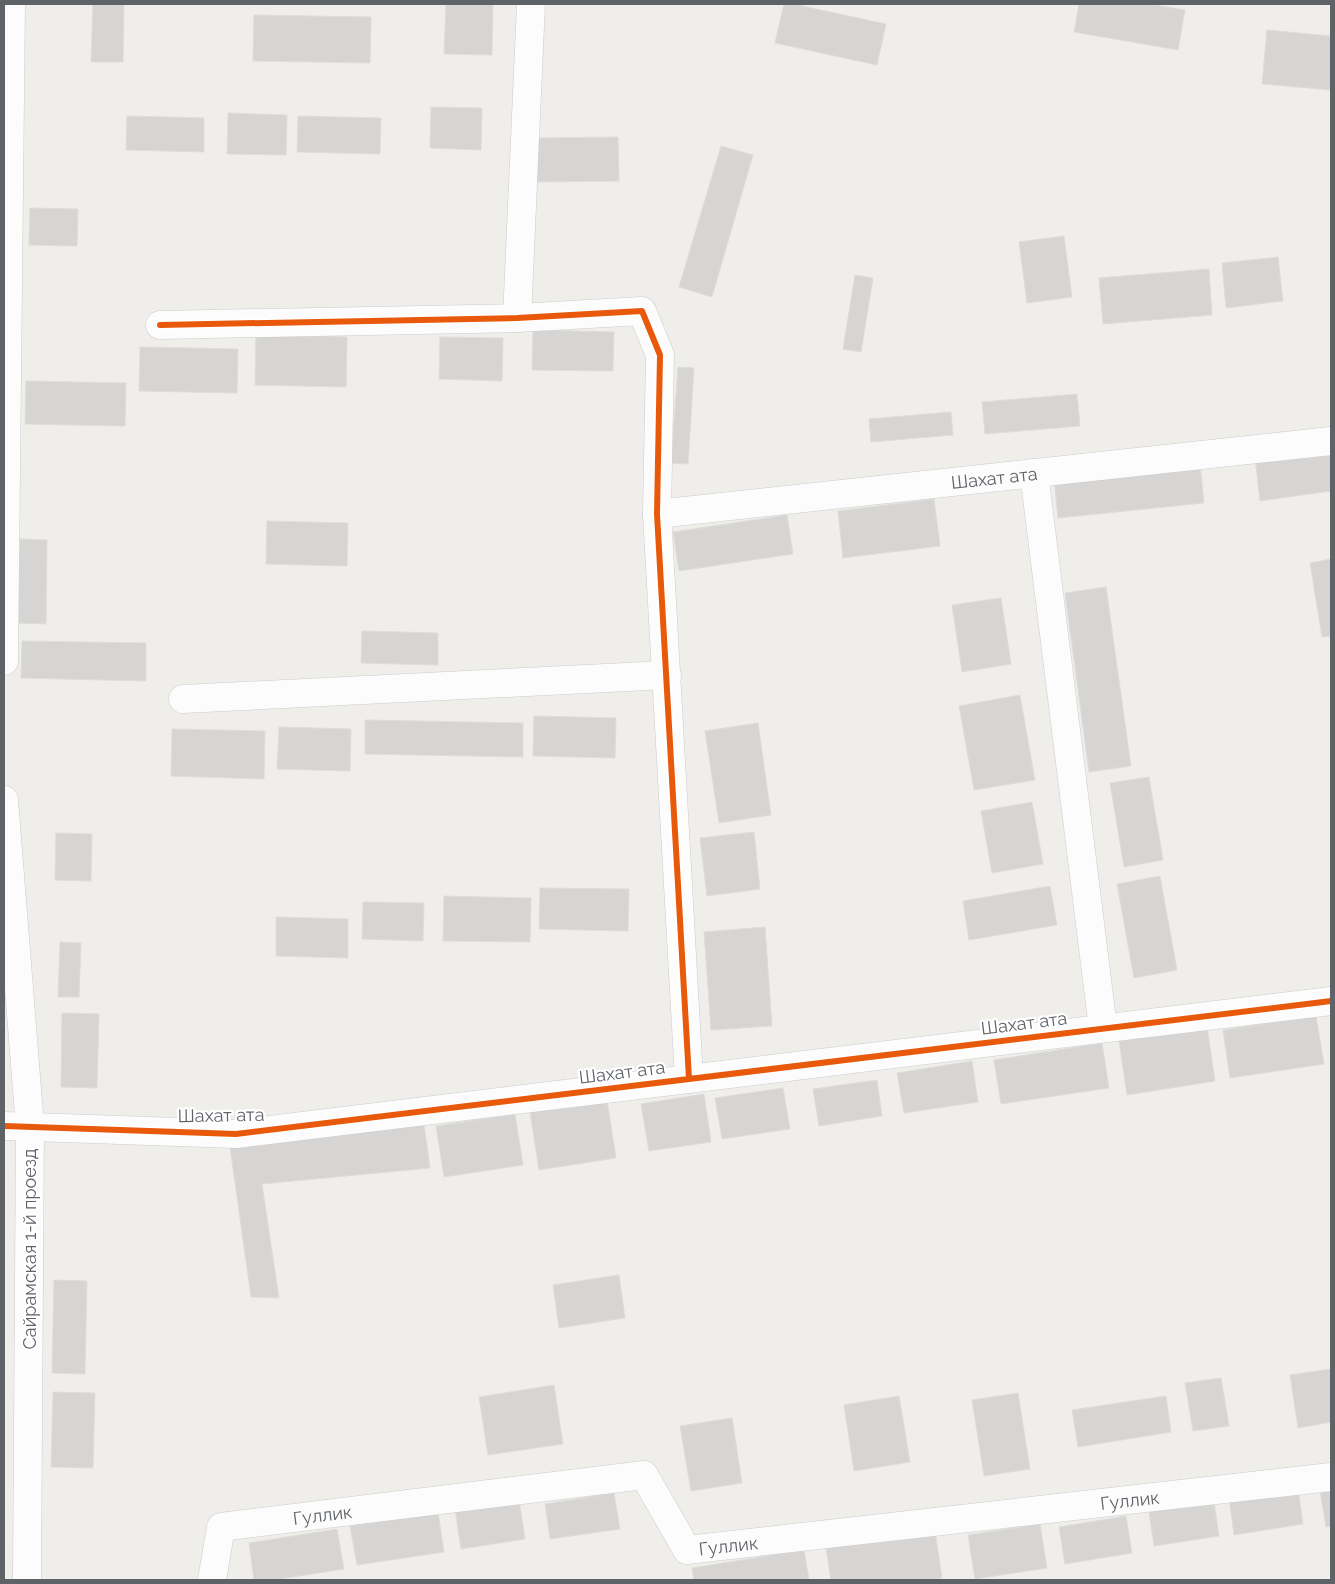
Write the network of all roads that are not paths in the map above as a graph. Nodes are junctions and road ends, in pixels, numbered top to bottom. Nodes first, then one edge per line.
1 (11, 4) edge
2 (531, 4) edge
3 (517, 318) junction
4 (160, 325) dead end
5 (1331, 441) edge
6 (1034, 473) junction
7 (658, 514) junction
8 (4, 661) edge
9 (666, 675) junction
10 (183, 699) dead end
11 (4, 800) edge
12 (1331, 1001) edge
13 (1103, 1028) junction
14 (688, 1079) junction
15 (17, 1126) edge
16 (1331, 1477) edge
17 (27, 1580) edge
18 (212, 1580) edge

1 - 8 street
2 - 3 street
3 - 4 street
3 - 7 street
5 - 6 street, Шахат ата
6 - 7 street, Шахат ата
6 - 13 street
7 - 9 street
9 - 10 street
9 - 14 street
11 - 15 street, Сайрамская 1-й проезд
12 - 13 street, Шахат ата
13 - 14 street, Шахат ата
14 - 15 street, Шахат ата
15 - 17 street, Сайрамская 1-й проезд
16 - 18 street, Гуллик

